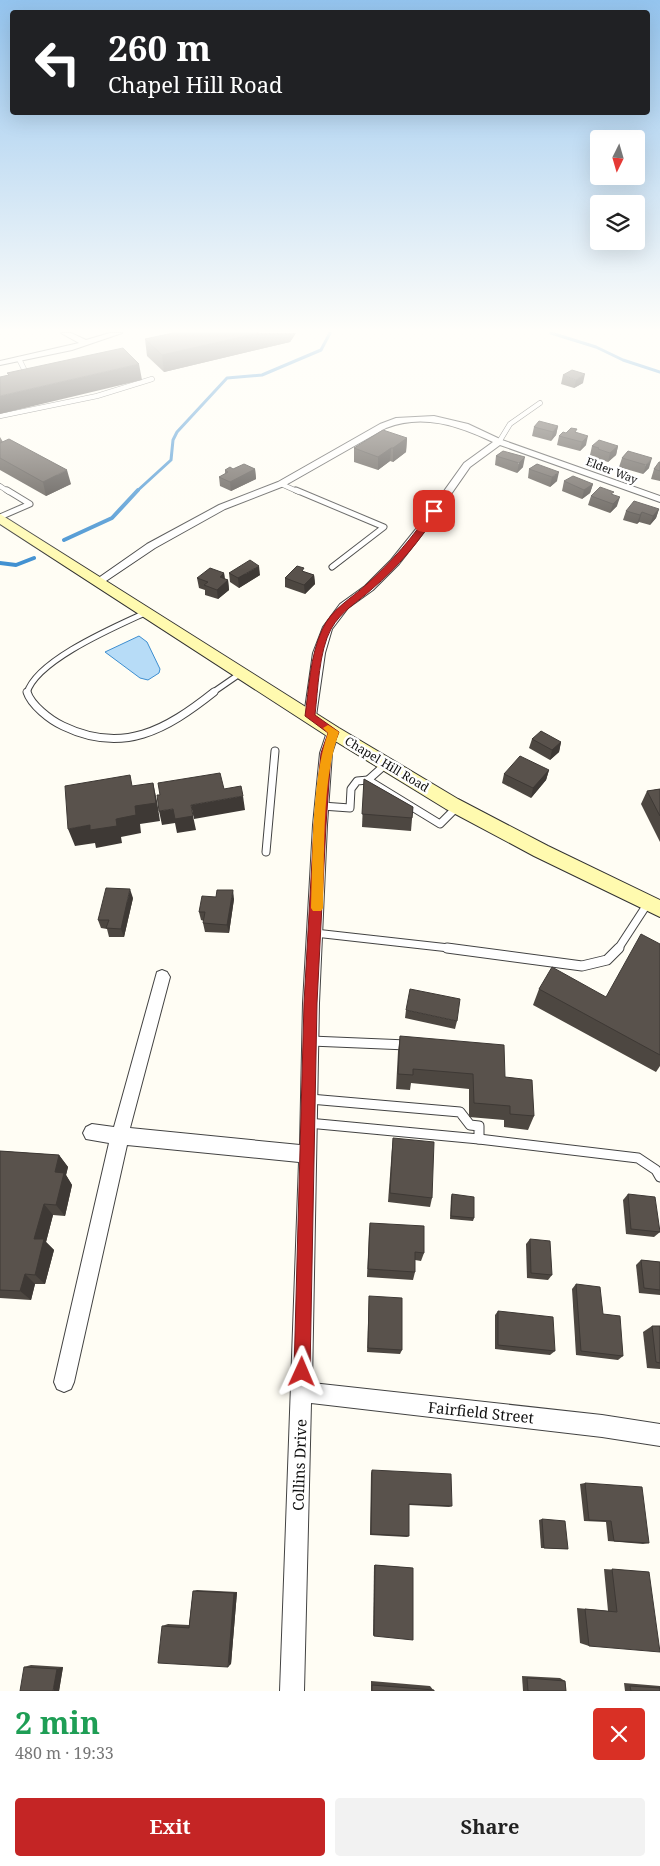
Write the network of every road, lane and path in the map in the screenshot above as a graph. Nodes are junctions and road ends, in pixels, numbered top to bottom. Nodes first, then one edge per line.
1 (19, 412) edge
2 (527, 412) edge
3 (0, 416) edge
4 (499, 442) junction
5 (281, 484) junction
6 (0, 486) edge
7 (660, 499) edge
8 (0, 518) edge
9 (332, 567) dead end
10 (99, 581) junction
11 (147, 612) junction
12 (242, 672) junction
13 (310, 716) junction
14 (334, 732) junction
15 (275, 751) dead end
16 (386, 764) junction
17 (368, 780) junction
18 (322, 806) junction
19 (457, 807) junction
20 (266, 852) dead end
21 (654, 906) edge
22 (315, 932) junction
23 (162, 977) dead end
24 (310, 1041) junction
25 (416, 1045) edge
26 (310, 1099) junction
27 (308, 1123) junction
28 (92, 1133) dead end
29 (120, 1135) junction
30 (479, 1139) junction
31 (307, 1154) junction
32 (660, 1177) edge
33 (64, 1382) dead end
34 (302, 1392) junction
35 (660, 1435) edge
36 (292, 1691) edge

1 - 3 lane
2 - 4 lane
4 - 5 street, Elder Way
4 - 7 street, Elder Way
4 - 13 street
5 - 9 lane
5 - 10 street, Elder Way
6 - 8 lane
8 - 10 main road, Chapel Hill Road
10 - 11 main road, Chapel Hill Road
11 - 12 main road, Chapel Hill Road
11 - 12 lane
12 - 13 main road, Chapel Hill Road
13 - 14 main road, Chapel Hill Road
14 - 16 main road, Chapel Hill Road
14 - 18 street, Collins Drive
15 - 20 lane
16 - 17 lane
16 - 19 main road, Chapel Hill Road
17 - 18 lane
17 - 19 lane
18 - 22 street, Collins Drive
19 - 21 main road, Chapel Hill Road
21 - 22 lane
22 - 24 street, Collins Drive
23 - 29 street
24 - 25 lane
24 - 26 street, Collins Drive
26 - 27 street, Collins Drive
26 - 30 lane
27 - 30 lane
27 - 31 street, Collins Drive
28 - 29 street
29 - 31 street
29 - 33 street
30 - 32 lane
31 - 34 street, Collins Drive
34 - 35 street, Fairfield Street
34 - 36 street, Collins Drive

